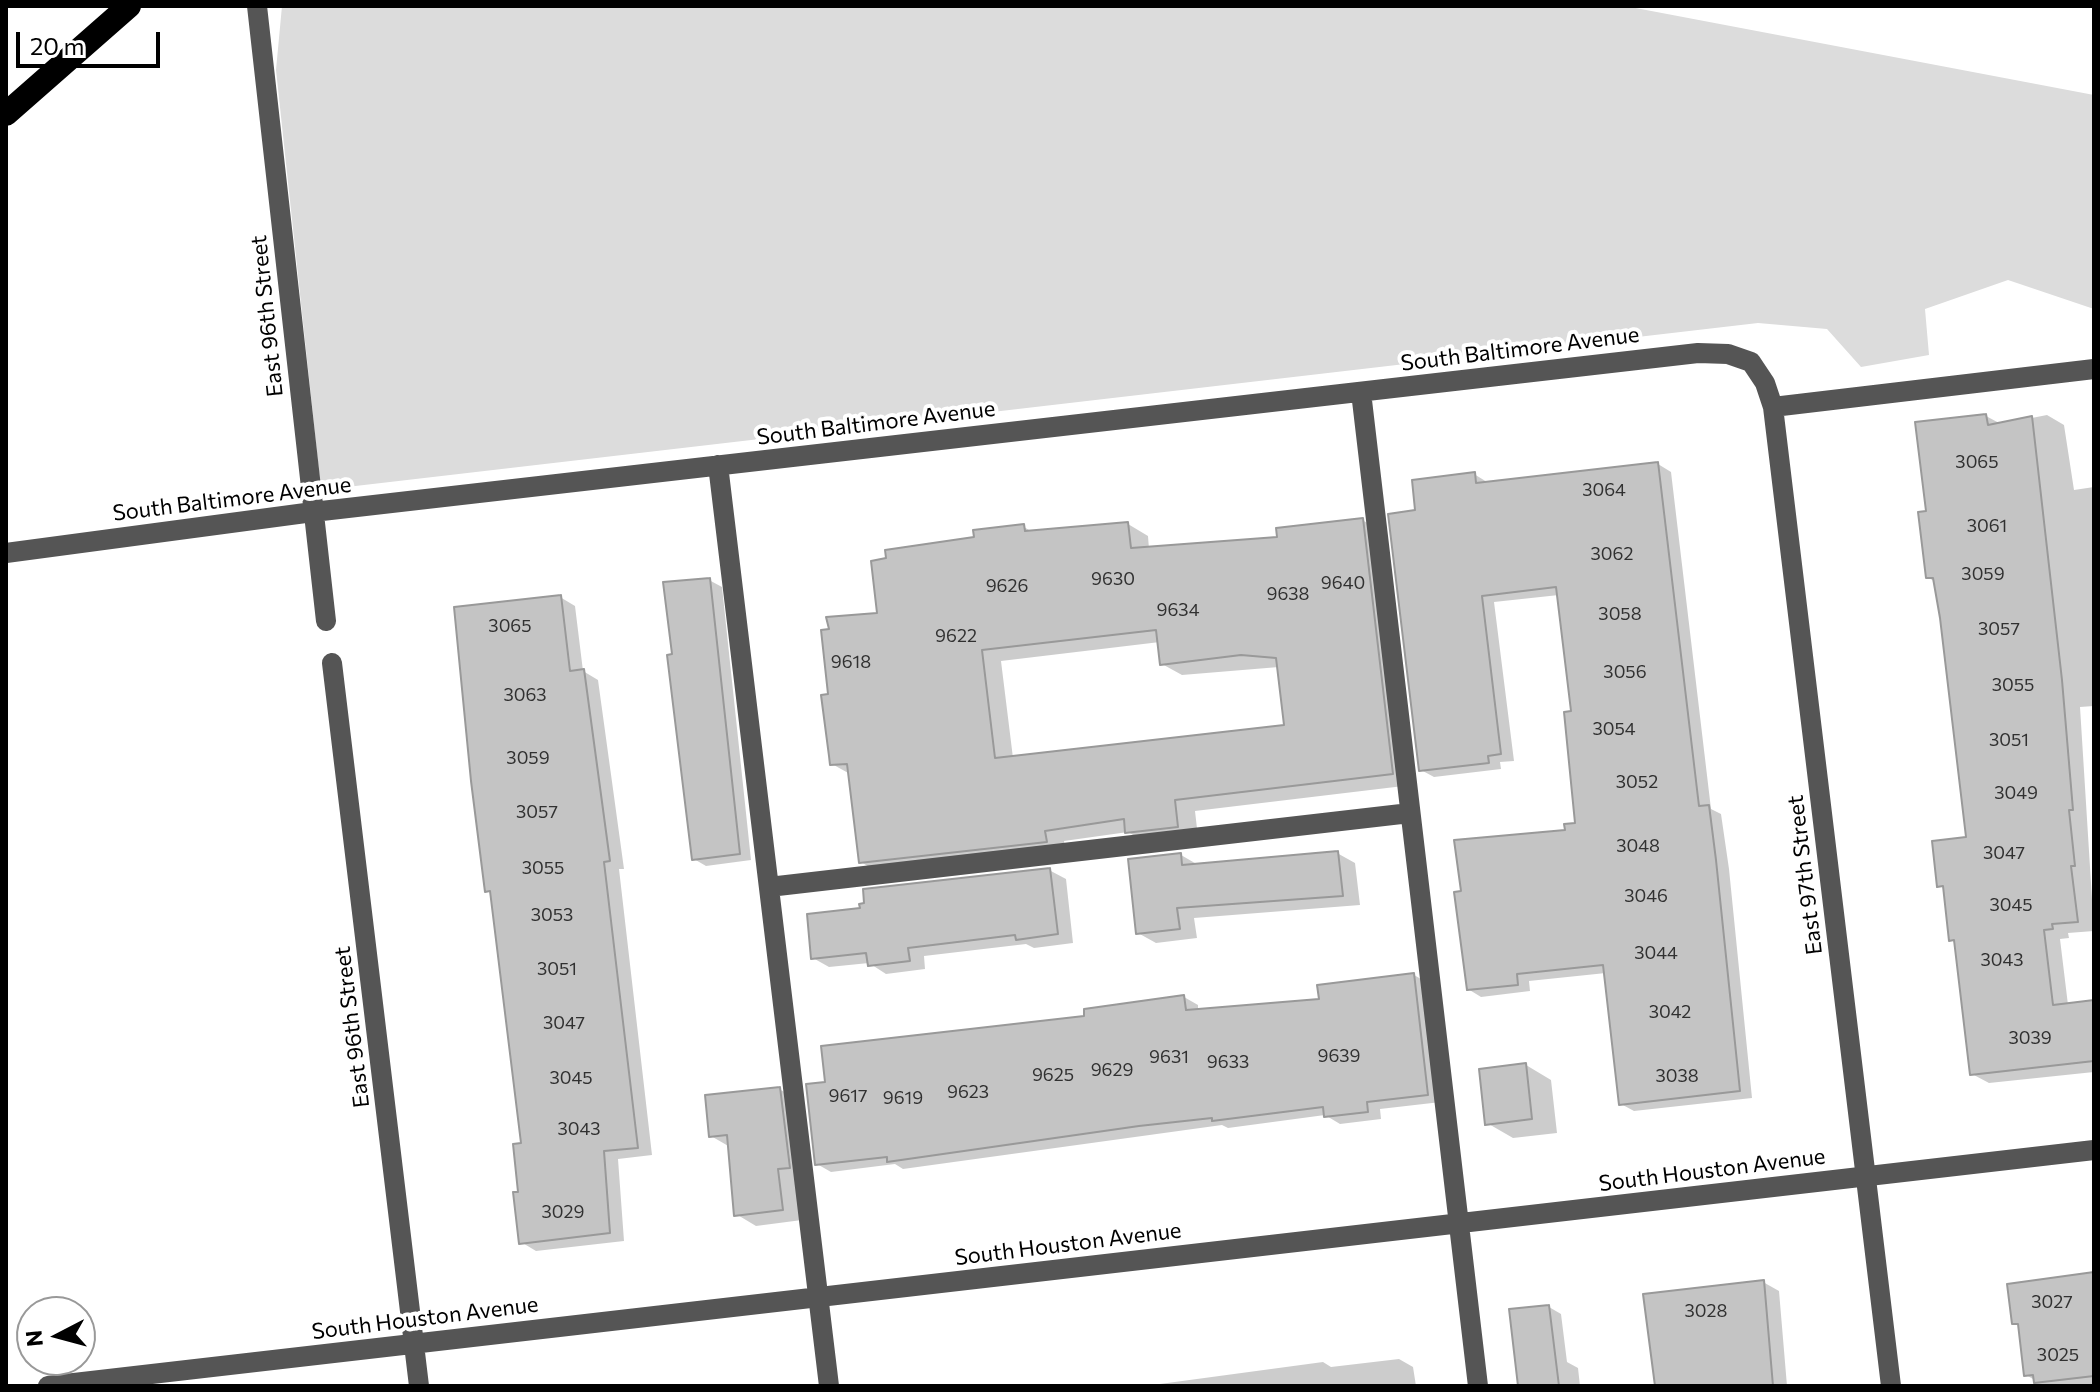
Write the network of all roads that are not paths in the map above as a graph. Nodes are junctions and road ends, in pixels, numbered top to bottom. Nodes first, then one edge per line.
1 (129, 6) edge
2 (257, 6) edge
3 (6, 114) edge
4 (1751, 362) joint
5 (2094, 369) edge
6 (1361, 392) junction
7 (1773, 407) junction
8 (718, 465) junction
9 (313, 512) junction
10 (6, 553) edge
11 (326, 621) dead end
12 (332, 663) dead end
13 (1410, 813) junction
14 (769, 887) junction
15 (2094, 1150) edge
16 (1865, 1177) junction
17 (1459, 1223) junction
18 (818, 1297) junction
19 (414, 1344) junction
20 (48, 1386) edge
21 (419, 1386) edge
22 (829, 1386) edge
23 (1478, 1386) edge
24 (1891, 1386) edge

1 - 3 highway
2 - 9 street, East 96th Street
4 - 6 street, South Baltimore Avenue
4 - 7 street, East 97th Street
5 - 7 street
6 - 8 street, South Baltimore Avenue
6 - 13 street
7 - 16 street, East 97th Street
8 - 9 street, South Baltimore Avenue
8 - 14 street
9 - 10 street, South Baltimore Avenue
9 - 11 street, East 96th Street
12 - 19 street, East 96th Street
13 - 14 street
13 - 17 street
14 - 18 street
15 - 16 street, South Houston Avenue
16 - 17 street, South Houston Avenue
16 - 24 street, East 97th Street
17 - 18 street, South Houston Avenue
17 - 23 street
18 - 19 street, South Houston Avenue
18 - 22 street
19 - 20 street, South Houston Avenue
19 - 21 street, East 96th Street

